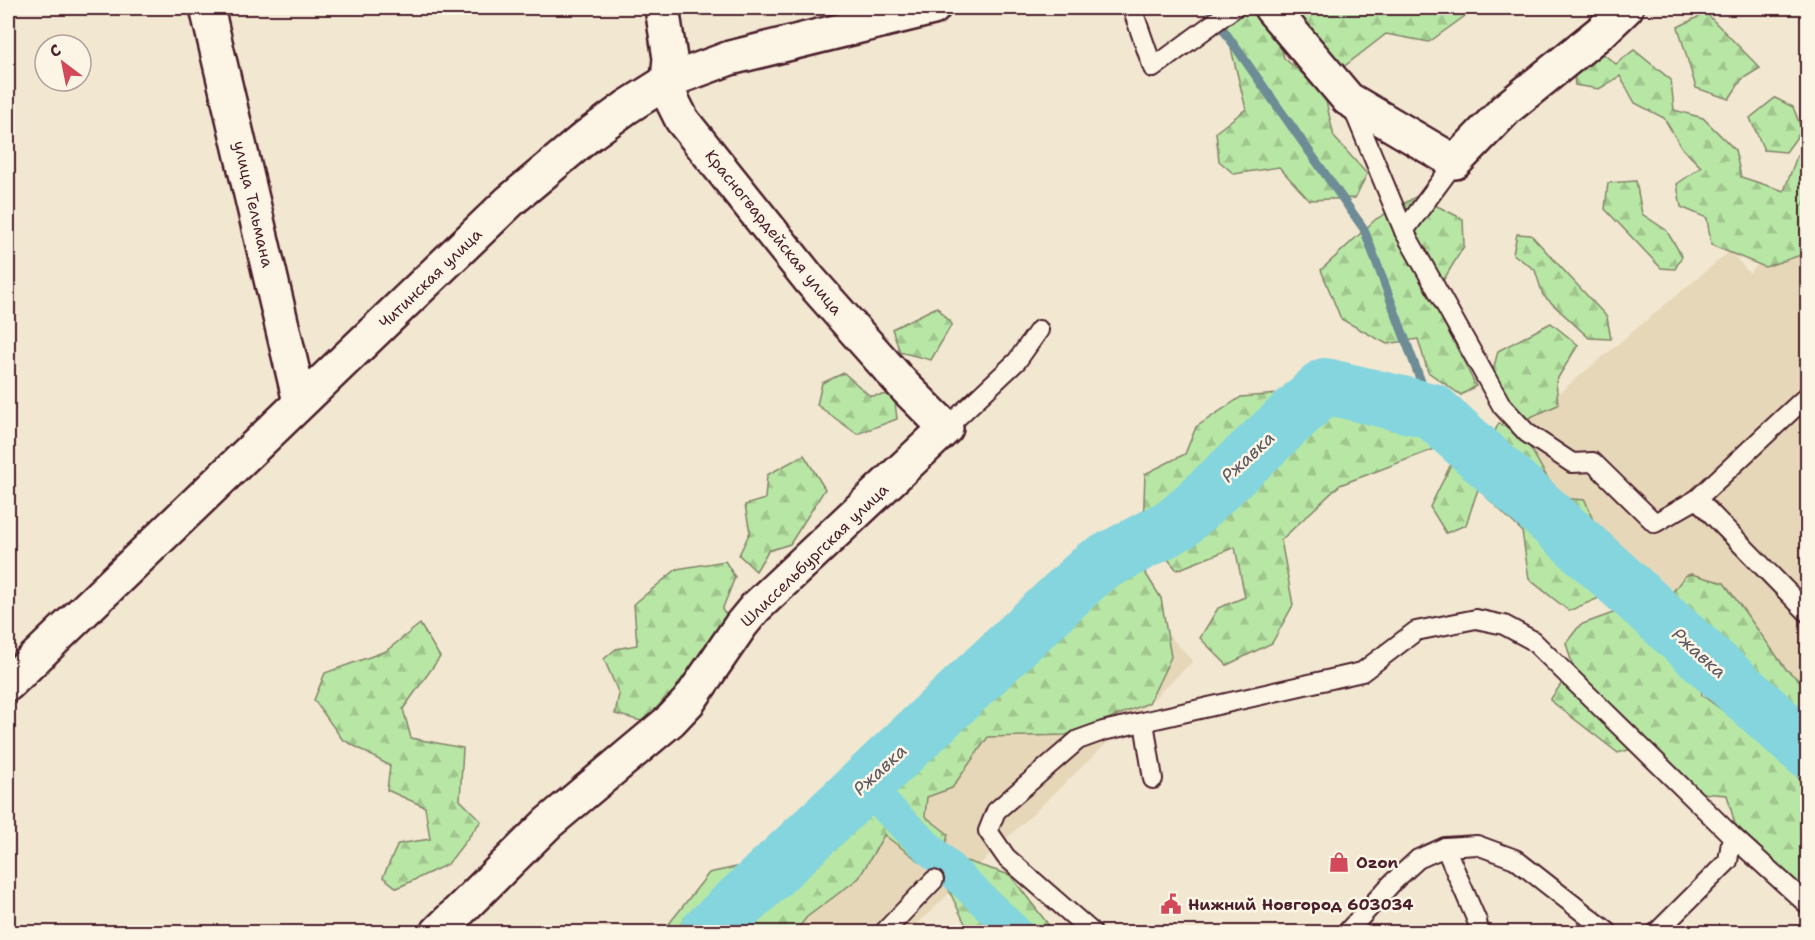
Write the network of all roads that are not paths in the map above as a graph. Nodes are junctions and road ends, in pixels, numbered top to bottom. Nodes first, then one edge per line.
1 (207, 8) edge
2 (662, 8) edge
3 (933, 8) edge
4 (1132, 8) edge
5 (1234, 8) edge
6 (1271, 8) edge
7 (1626, 8) edge
8 (668, 81) junction
9 (1348, 99) junction
10 (1455, 162) junction
11 (1404, 231) junction
12 (1039, 330) dead end
13 (1808, 395) edge
14 (300, 402) junction
15 (946, 428) junction
16 (1697, 499) junction
17 (1808, 613) edge
18 (8, 684) edge
19 (1144, 722) junction
20 (1153, 779) dead end
21 (1732, 836) junction
22 (1445, 848) junction
23 (934, 880) dead end
24 (1808, 905) edge
25 (438, 933) edge
26 (884, 933) edge
27 (1092, 933) edge
28 (1347, 933) edge
29 (1479, 933) edge
30 (1608, 933) edge
31 (1657, 933) edge

1 - 14 street, улица Тельмана
2 - 8 street, Красногвардейская улица
3 - 8 street, Читинская улица
4 - 5 lane
6 - 9 street
7 - 10 street
8 - 14 street, Читинская улица
8 - 15 street, Красногвардейская улица
9 - 10 street
9 - 11 lane
10 - 11 lane
11 - 16 lane
12 - 15 lane, Шлиссельбургская улица
13 - 16 lane
14 - 18 street, Читинская улица
15 - 25 street, Шлиссельбургская улица
16 - 17 lane
19 - 20 lane
19 - 21 lane
19 - 27 lane
21 - 24 lane
21 - 31 lane
22 - 28 lane
22 - 29 lane
22 - 30 lane
23 - 26 lane

